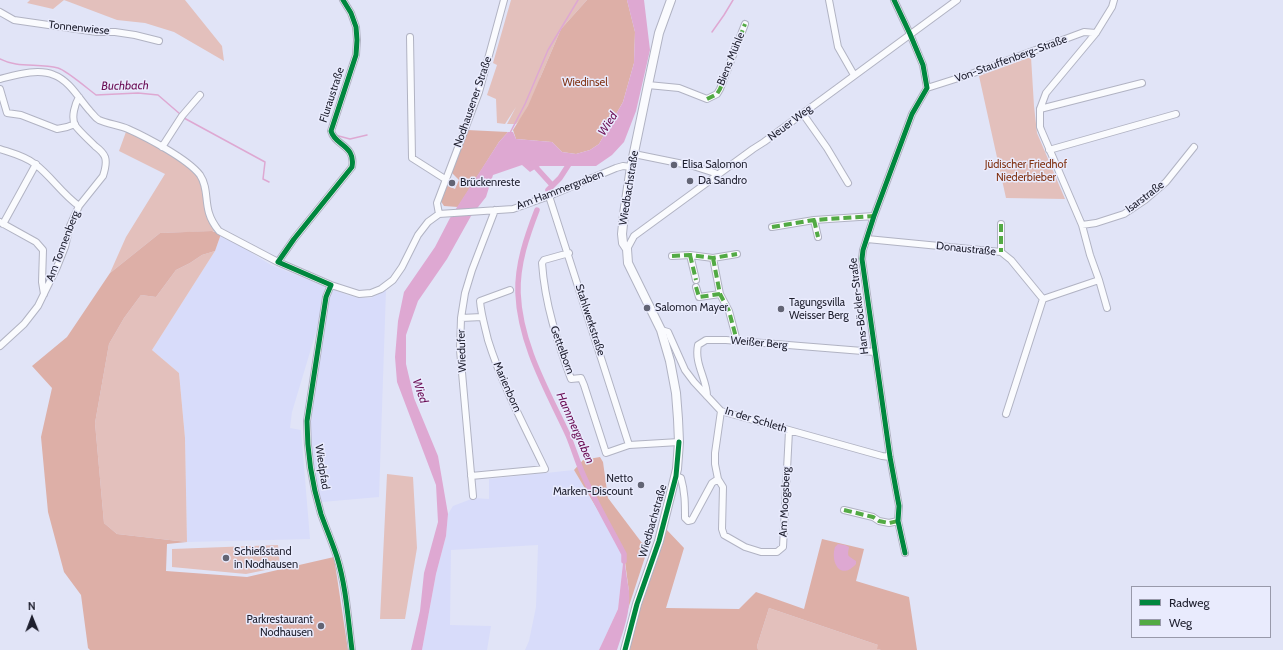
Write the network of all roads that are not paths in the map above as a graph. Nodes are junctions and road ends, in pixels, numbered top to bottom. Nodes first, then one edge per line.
1 (343, 0) edge
2 (504, 0) edge
3 (671, 0) edge
4 (829, 0) edge
5 (894, 0) edge
6 (957, 0) edge
7 (1114, 0) edge
8 (0, 12) edge
9 (745, 24) dead end
10 (1096, 33) junction
11 (910, 34) junction
12 (410, 37) dead end
13 (159, 41) dead end
14 (854, 75) junction
15 (0, 79) edge
16 (1142, 83) dead end
17 (648, 85) junction
18 (927, 88) junction
19 (0, 89) edge
20 (200, 95) dead end
21 (78, 97) junction
22 (1040, 110) junction
23 (803, 114) junction
24 (1176, 114) dead end
25 (75, 124) junction
26 (162, 147) junction
27 (1194, 147) dead end
28 (0, 149) edge
29 (1048, 150) junction
30 (634, 154) junction
31 (36, 164) junction
32 (631, 167) junction
33 (717, 175) junction
34 (445, 179) junction
35 (848, 183) dead end
36 (549, 196) junction
37 (79, 206) junction
38 (495, 210) junction
39 (439, 214) junction
40 (874, 216) junction
41 (814, 220) junction
42 (2, 223) edge
43 (1001, 224) dead end
44 (1082, 225) junction
45 (772, 227) dead end
46 (818, 237) dead end
47 (867, 239) junction
48 (627, 249) junction
49 (1001, 252) junction
50 (569, 253) junction
51 (690, 254) junction
52 (737, 254) dead end
53 (672, 256) dead end
54 (713, 258) junction
55 (278, 262) junction
56 (696, 280) dead end
57 (1100, 280) junction
58 (331, 285) junction
59 (696, 287) dead end
60 (510, 290) dead end
61 (44, 294) junction
62 (720, 294) junction
63 (699, 297) junction
64 (1043, 299) junction
65 (700, 305) dead end
66 (1107, 308) dead end
67 (482, 317) junction
68 (460, 318) junction
69 (661, 330) junction
70 (737, 341) junction
71 (0, 346) edge
72 (875, 352) junction
73 (707, 396) junction
74 (721, 411) junction
75 (1006, 414) dead end
76 (789, 431) junction
77 (679, 442) junction
78 (629, 445) junction
79 (890, 457) junction
80 (471, 476) junction
81 (676, 476) junction
82 (718, 478) junction
83 (473, 496) dead end
84 (844, 510) dead end
85 (898, 521) junction
86 (906, 553) dead end
87 (352, 650) edge
88 (626, 650) edge

1 - 55 street, Fluraustraße
2 - 34 street, Nodhausener Straße
3 - 17 main road, Wiedbachstraße
4 - 14 street
5 - 11 street
6 - 11 street, Neuer Weg
7 - 10 street
8 - 13 street, Tonnenwiese
9 - 17 street, Biens Mühle
10 - 18 street, Von-Stauffenberg-Straße
10 - 22 street
11 - 14 street, Neuer Weg
11 - 18 street
12 - 34 street
14 - 23 street, Neuer Weg
15 - 21 street
16 - 22 street
17 - 30 main road, Wiedbachstraße
18 - 40 street, Hans-Böckler-Straße
19 - 25 street
20 - 26 street
21 - 25 street
21 - 26 street
22 - 29 street
23 - 33 street, Neuer Weg
23 - 35 street
24 - 29 street
25 - 37 street, Am Tonnenberg
26 - 55 street
27 - 44 street, Isarstraße
28 - 31 street
29 - 44 street
30 - 32 main road, Wiedbachstraße
30 - 33 street
31 - 37 street
31 - 42 street
32 - 36 street, Am Hammergraben
32 - 48 main road, Wiedbachstraße
33 - 48 street, Neuer Weg
34 - 39 street, Nodhausener Straße
36 - 38 street, Am Hammergraben
36 - 50 street, Stahlwerkstraße
37 - 61 street, Am Tonnenberg
38 - 39 street, Am Hammergraben
38 - 68 street, Wiedufer
39 - 58 street
40 - 41 street
40 - 47 street, Hans-Böckler-Straße
41 - 45 street
41 - 46 street
42 - 61 street
43 - 49 street
44 - 57 street
47 - 49 street, Donaustraße
47 - 72 street, Hans-Böckler-Straße
48 - 69 main road, Wiedbachstraße
49 - 64 street, Donaustraße
50 - 78 street, Stahlwerkstraße
50 - 78 street, Gettelborn
51 - 53 street
51 - 54 street
51 - 56 street
52 - 54 street
54 - 62 street
55 - 58 street
57 - 64 street
57 - 66 street
58 - 87 street, Wiedpfad
59 - 63 street
60 - 67 street, Marienborn
61 - 71 street, Am Tonnenberg
62 - 63 street
62 - 70 street
63 - 65 street
64 - 75 street
67 - 68 street
67 - 80 street, Marienborn
68 - 80 street, Wiedufer
69 - 73 street, In der Schleth
69 - 77 main road, Wiedbachstraße
70 - 72 street, Weißer Berg
70 - 73 street, Weißer Berg
72 - 79 street, Hans-Böckler-Straße
73 - 74 street, In der Schleth
74 - 76 street, In der Schleth
74 - 82 street, Am Moogsberg
76 - 79 street, In der Schleth
76 - 82 street, Am Moogsberg
77 - 78 street
77 - 81 main road, Wiedbachstraße
79 - 85 street, Hans-Böckler-Straße
80 - 83 street, Wiedufer
81 - 82 street
81 - 88 main road, Wiedbachstraße
84 - 85 street
85 - 86 street, Hans-Böckler-Straße

